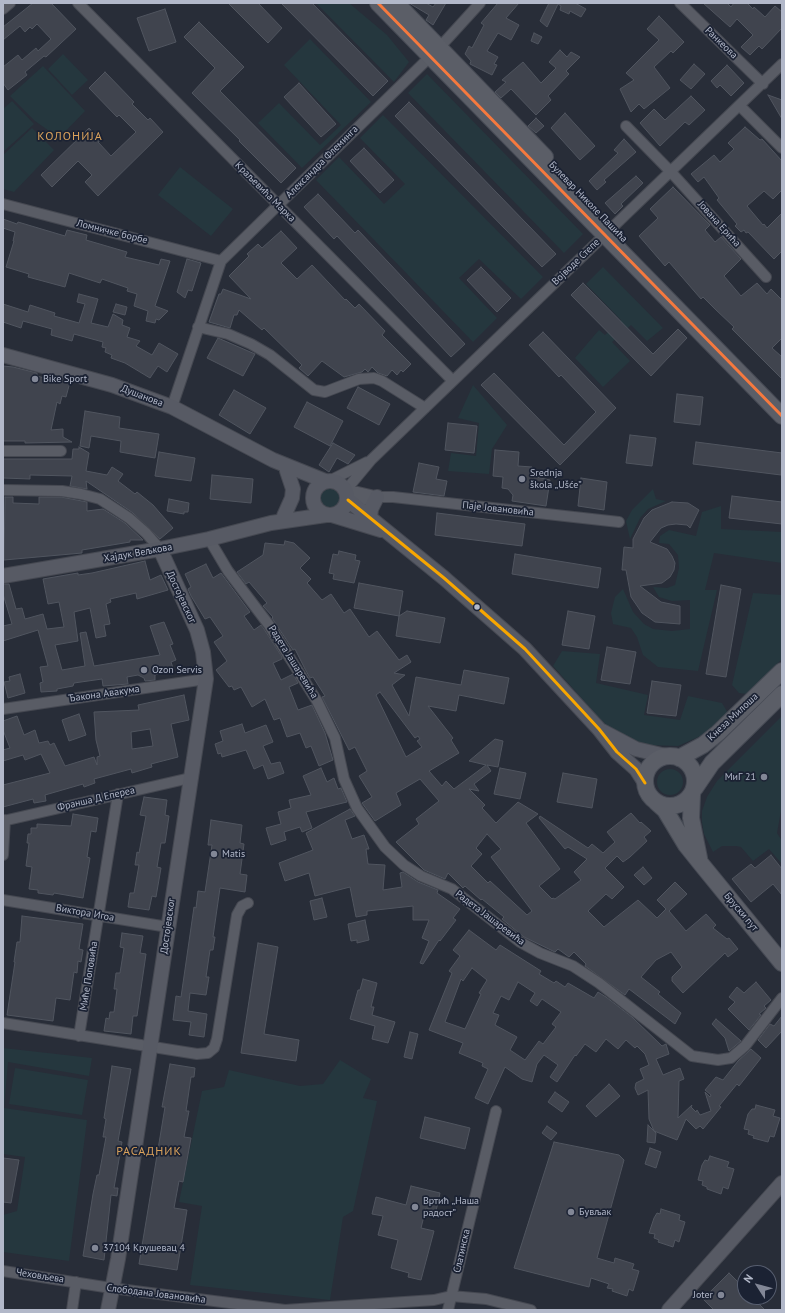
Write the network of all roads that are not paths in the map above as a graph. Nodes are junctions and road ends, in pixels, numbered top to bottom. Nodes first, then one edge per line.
1 (10, 3) edge
2 (78, 3) edge
3 (378, 3) edge
4 (396, 3) edge
5 (480, 3) edge
6 (680, 3) edge
7 (3, 9) edge
8 (435, 52) junction
9 (782, 64) edge
10 (763, 84) junction
11 (740, 106) junction
12 (626, 126) dead end
13 (782, 148) edge
14 (671, 172) junction
15 (3, 204) edge
16 (277, 206) junction
17 (608, 230) junction
18 (221, 261) junction
19 (766, 276) dead end
20 (198, 327) junction
21 (3, 355) edge
22 (452, 381) junction
23 (782, 400) edge
24 (172, 407) junction
25 (425, 408) junction
26 (782, 416) edge
27 (3, 451) edge
28 (61, 451) dead end
29 (273, 460) junction
30 (371, 460) junction
31 (287, 471) junction
32 (328, 481) junction
33 (3, 490) edge
34 (347, 495) junction
35 (313, 496) junction
36 (377, 497) junction
37 (329, 515) junction
38 (370, 518) junction
39 (278, 519) junction
40 (619, 522) dead end
41 (385, 531) junction
42 (209, 539) junction
43 (160, 549) junction
44 (3, 576) edge
45 (782, 671) edge
46 (206, 679) junction
47 (782, 694) edge
48 (3, 709) edge
49 (599, 730) junction
50 (673, 757) junction
51 (190, 778) junction
52 (645, 783) junction
53 (693, 791) junction
54 (118, 794) junction
55 (656, 802) junction
56 (4, 820) edge
57 (3, 854) edge
58 (701, 863) junction
59 (3, 900) edge
60 (248, 904) dead end
61 (99, 915) junction
62 (168, 927) junction
63 (782, 962) edge
64 (782, 998) edge
65 (3, 1023) edge
66 (79, 1036) junction
67 (150, 1046) junction
68 (496, 1111) dead end
69 (782, 1183) edge
70 (3, 1271) edge
71 (76, 1282) junction
72 (111, 1288) junction
73 (451, 1296) junction
74 (670, 1309) edge
75 (72, 1310) edge
76 (108, 1310) edge
77 (285, 1310) edge
78 (448, 1310) edge
79 (531, 1310) edge

1 - 7 street
2 - 16 street, Краљевића Марка
3 - 8 main road, Булевар Николе Пашића
4 - 8 main road, Булевар Николе Пашића
5 - 8 street, Александра Флеминга
6 - 10 street, Ранкеова
8 - 16 street, Александра Флеминга
8 - 17 main road, Булевар Николе Пашића
9 - 10 street, Војводе Степе
10 - 11 street, Војводе Степе
11 - 13 street
11 - 14 street, Војводе Степе
12 - 14 street, Јована Ерића
14 - 17 street, Војводе Степе
14 - 19 street, Јована Ерића
15 - 18 street, Ломничке борбе
16 - 18 street, Александра Флеминга
16 - 22 street, Краљевића Марка
17 - 22 street, Војводе Степе
17 - 23 main road, Булевар Николе Пашића
17 - 26 main road, Булевар Николе Пашића
18 - 20 street, Александра Флеминга
20 - 24 street, Александра Флеминга
20 - 25 street
21 - 24 street, Душанова
22 - 25 street, Војводе Степе
24 - 29 street, Душанова
25 - 30 street, Војводе Степе
27 - 28 street
29 - 31 street, Душанова
29 - 32 street, Душанова
30 - 32 street, Војводе Степе
30 - 34 street, Војводе Степе
31 - 35 street, Душанова
31 - 39 street
32 - 34 street
32 - 35 street
33 - 43 street
34 - 36 street, Паје Јовановића
34 - 37 street
34 - 38 street
35 - 37 street
35 - 39 street
36 - 38 street
36 - 40 street, Паје Јовановића
37 - 39 street
37 - 41 street
38 - 41 street
39 - 42 street, Хајдук Вељкова
41 - 49 street
42 - 43 street, Хајдук Вељкова
42 - 64 street, Радета Јашаревића
43 - 44 street, Хајдук Вељкова
43 - 46 street, Достојевског
45 - 50 main road, Кнеза Милоша
46 - 48 street, Ђакона Авакума
46 - 51 street, Достојевског
47 - 53 main road, Кнеза Милоша
49 - 50 street
49 - 52 street
50 - 52 main road
50 - 53 main road
51 - 54 street, Франша Д Епереа
51 - 62 street, Достојевског
52 - 55 main road
53 - 55 main road
53 - 58 main road, Бруски пут
54 - 56 street, Франша Д Епереа
54 - 61 street, Миће Поповића
55 - 58 main road, Бруски пут
56 - 57 street
58 - 63 main road, Бруски пут
59 - 61 street, Виктора Игоа
60 - 67 street
61 - 62 street, Виктора Игоа
61 - 66 street, Миће Поповића
62 - 67 street, Достојевског
65 - 66 street
66 - 67 street
67 - 72 street, Достојевског
68 - 73 street, Слатинска
69 - 74 street
70 - 71 street, Чеховљева
71 - 72 street, Слободана Јовановића
71 - 75 street
72 - 76 street, Достојевског
72 - 77 street, Слободана Јовановића
73 - 77 street, Слободана Јовановића
73 - 78 street, Слатинска
73 - 79 street

